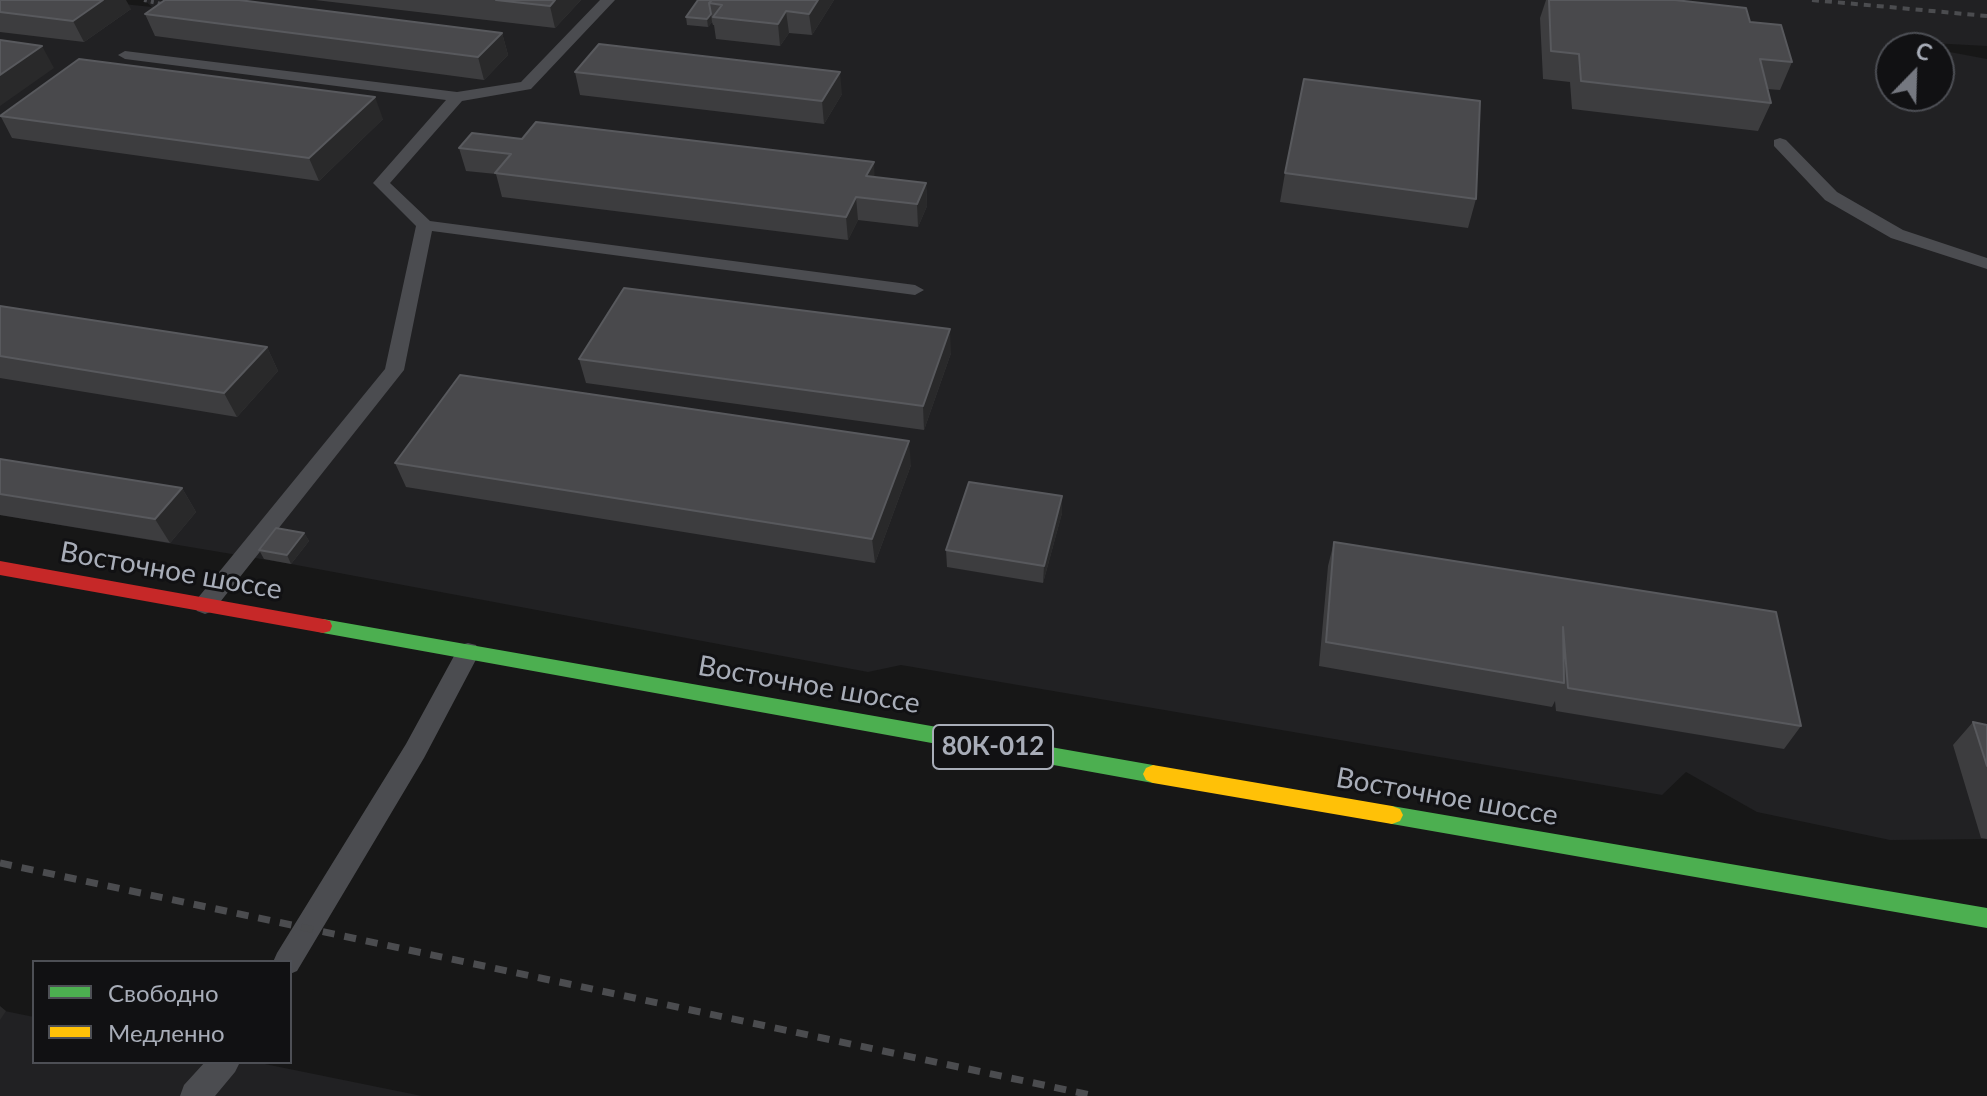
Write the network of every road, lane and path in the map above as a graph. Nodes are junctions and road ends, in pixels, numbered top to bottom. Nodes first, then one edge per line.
1 (144, 0) edge
2 (608, 0) edge
3 (125, 55) joint
4 (457, 97) junction
5 (1780, 143) dead end
6 (425, 225) junction
7 (1987, 264) edge
8 (915, 290) dead end
9 (0, 568) edge
10 (205, 605) junction
11 (468, 652) junction
12 (1987, 918) edge
13 (288, 960) edge
14 (223, 1064) edge
15 (195, 1096) edge

1 - 3 path
2 - 4 lane
3 - 4 lane
4 - 6 lane
5 - 7 lane
6 - 8 lane
6 - 10 lane
9 - 10 main road, Восточное шоссе / 80К-012
10 - 11 main road, Восточное шоссе / 80К-012
11 - 12 main road, Восточное шоссе / 80К-012
11 - 13 lane
14 - 15 lane

